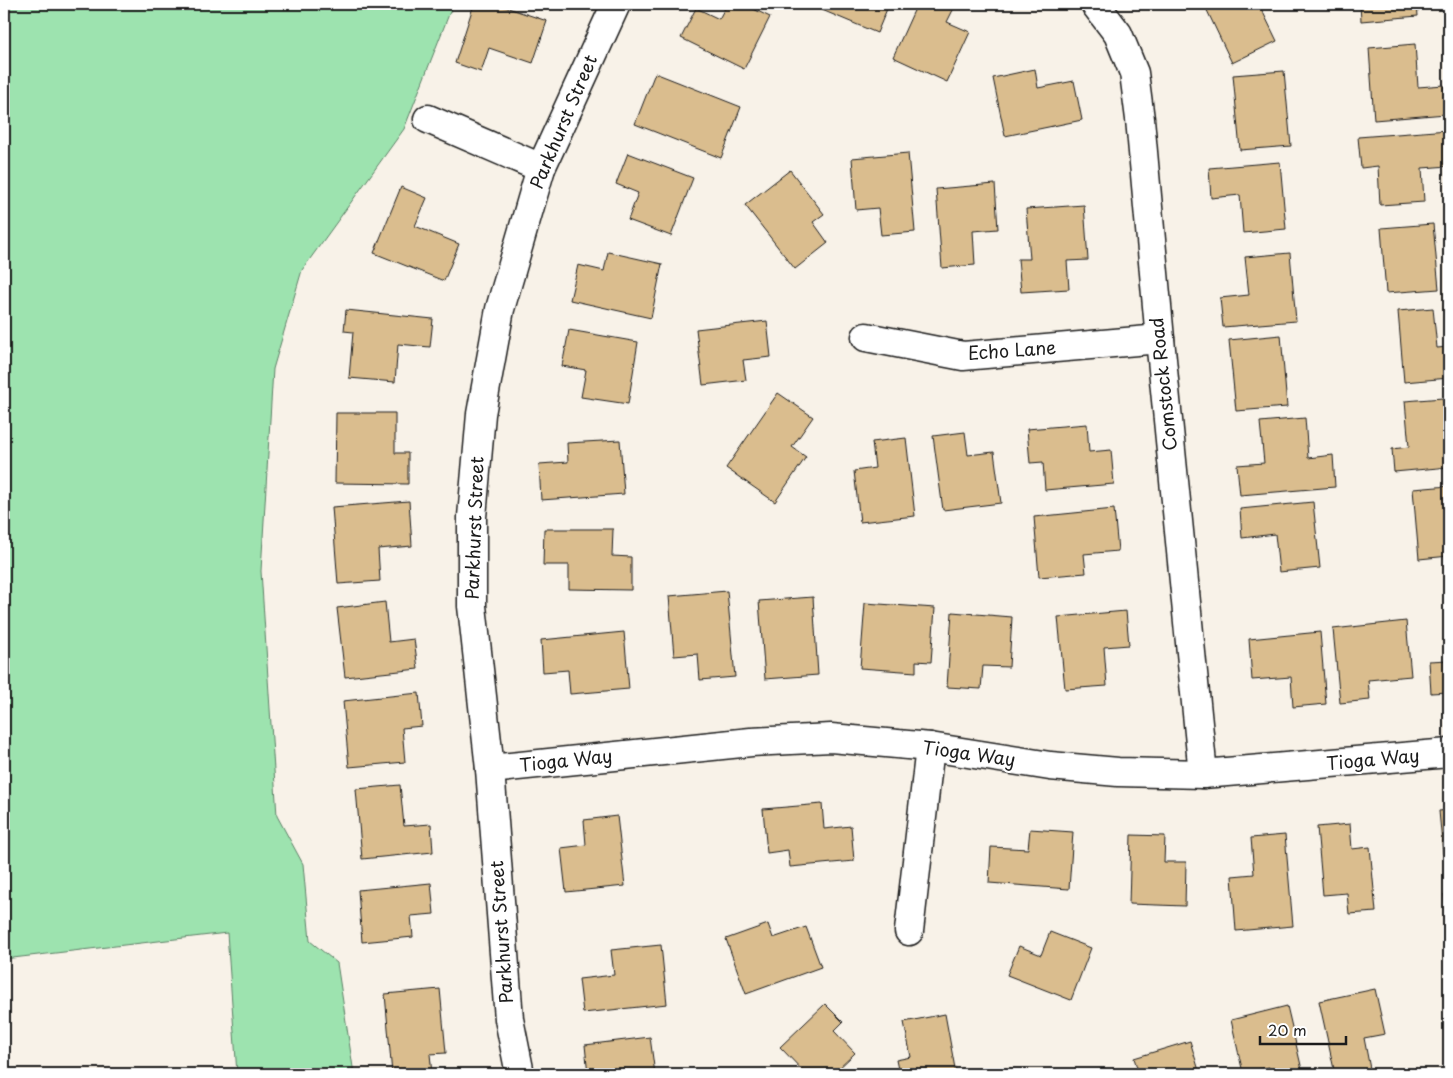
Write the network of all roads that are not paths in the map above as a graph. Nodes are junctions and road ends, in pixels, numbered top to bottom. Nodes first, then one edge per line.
1 (616, 4) edge
2 (1096, 4) edge
3 (428, 119) dead end
4 (541, 168) junction
5 (866, 337) dead end
6 (1160, 339) junction
7 (930, 747) junction
8 (1449, 753) edge
9 (490, 769) junction
10 (1203, 774) junction
11 (909, 930) dead end
12 (520, 1074) edge

1 - 4 street, Parkhurst Street
2 - 6 street, Comstock Road
3 - 4 street
4 - 9 street, Parkhurst Street
5 - 6 street, Echo Lane
6 - 10 street, Comstock Road
7 - 9 street, Tioga Way
7 - 10 street, Tioga Way
7 - 11 street
8 - 10 street, Tioga Way
9 - 12 street, Parkhurst Street

